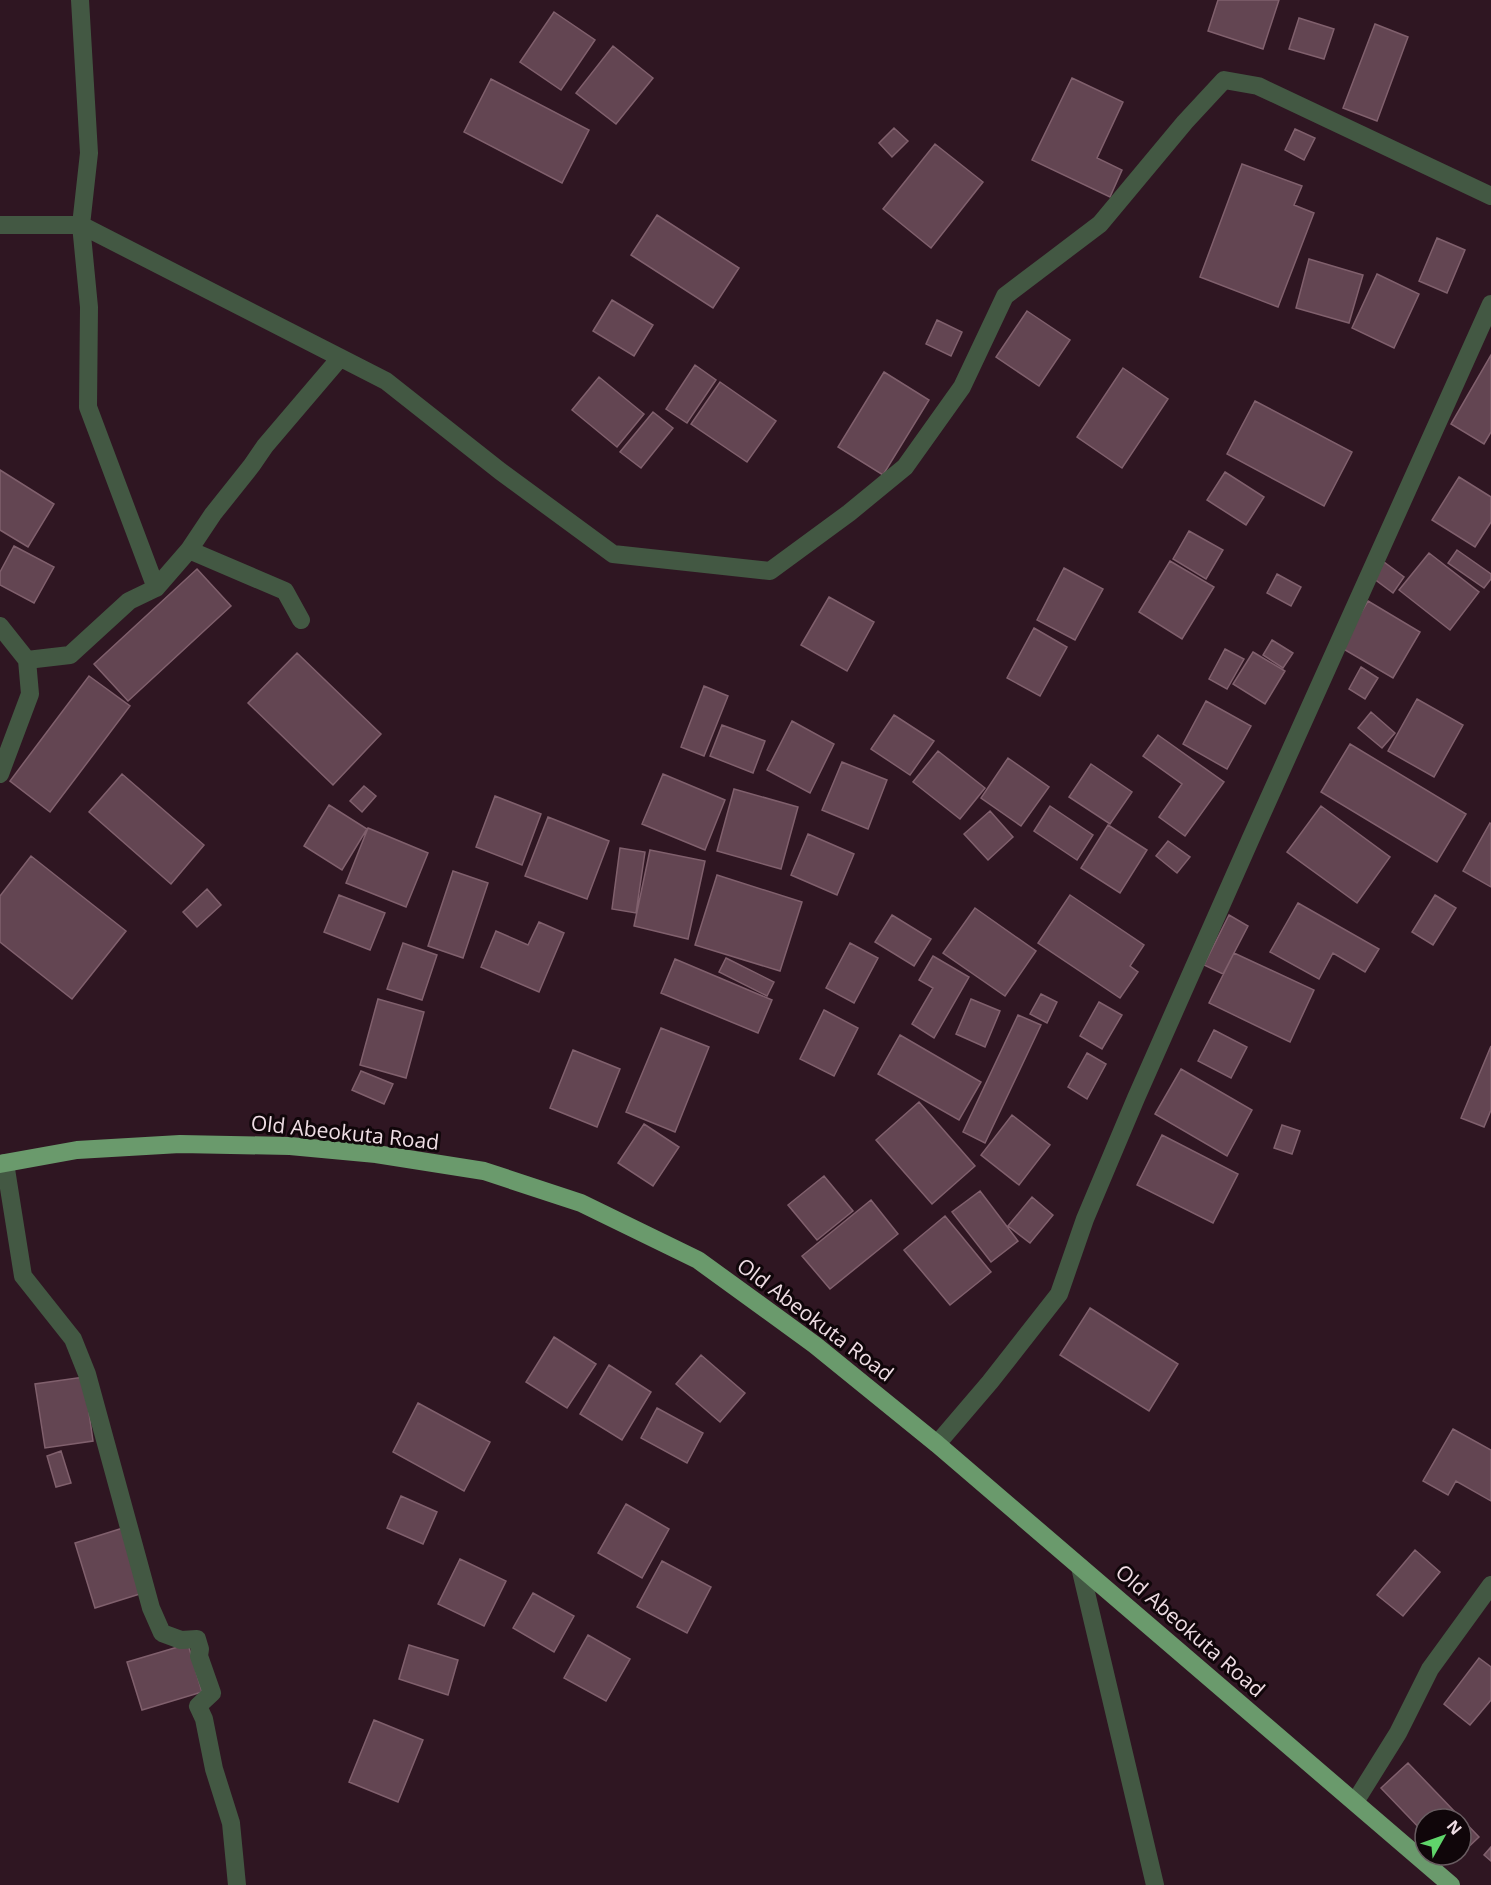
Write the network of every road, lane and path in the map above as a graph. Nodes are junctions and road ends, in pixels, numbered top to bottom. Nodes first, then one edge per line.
1 (80, 0) edge
2 (1491, 196) edge
3 (0, 225) edge
4 (81, 225) junction
5 (1491, 304) edge
6 (340, 357) junction
7 (189, 550) junction
8 (156, 588) junction
9 (301, 620) dead end
10 (0, 626) edge
11 (27, 660) junction
12 (0, 774) edge
13 (3, 1164) edge
14 (937, 1444) junction
15 (1080, 1567) junction
16 (1491, 1585) edge
17 (1355, 1802) junction
18 (237, 1885) edge
19 (1155, 1885) edge
20 (1451, 1885) edge

1 - 4 street
2 - 6 street
3 - 4 street
4 - 6 street
4 - 8 street
5 - 14 street
6 - 7 street
7 - 8 street
7 - 9 street
8 - 11 street
10 - 11 street
11 - 12 street
13 - 14 highway, Old Abeokuta Road
13 - 18 street
14 - 15 highway, Old Abeokuta Road
15 - 17 highway, Old Abeokuta Road
15 - 19 street
16 - 17 street
17 - 20 highway, Old Abeokuta Road

